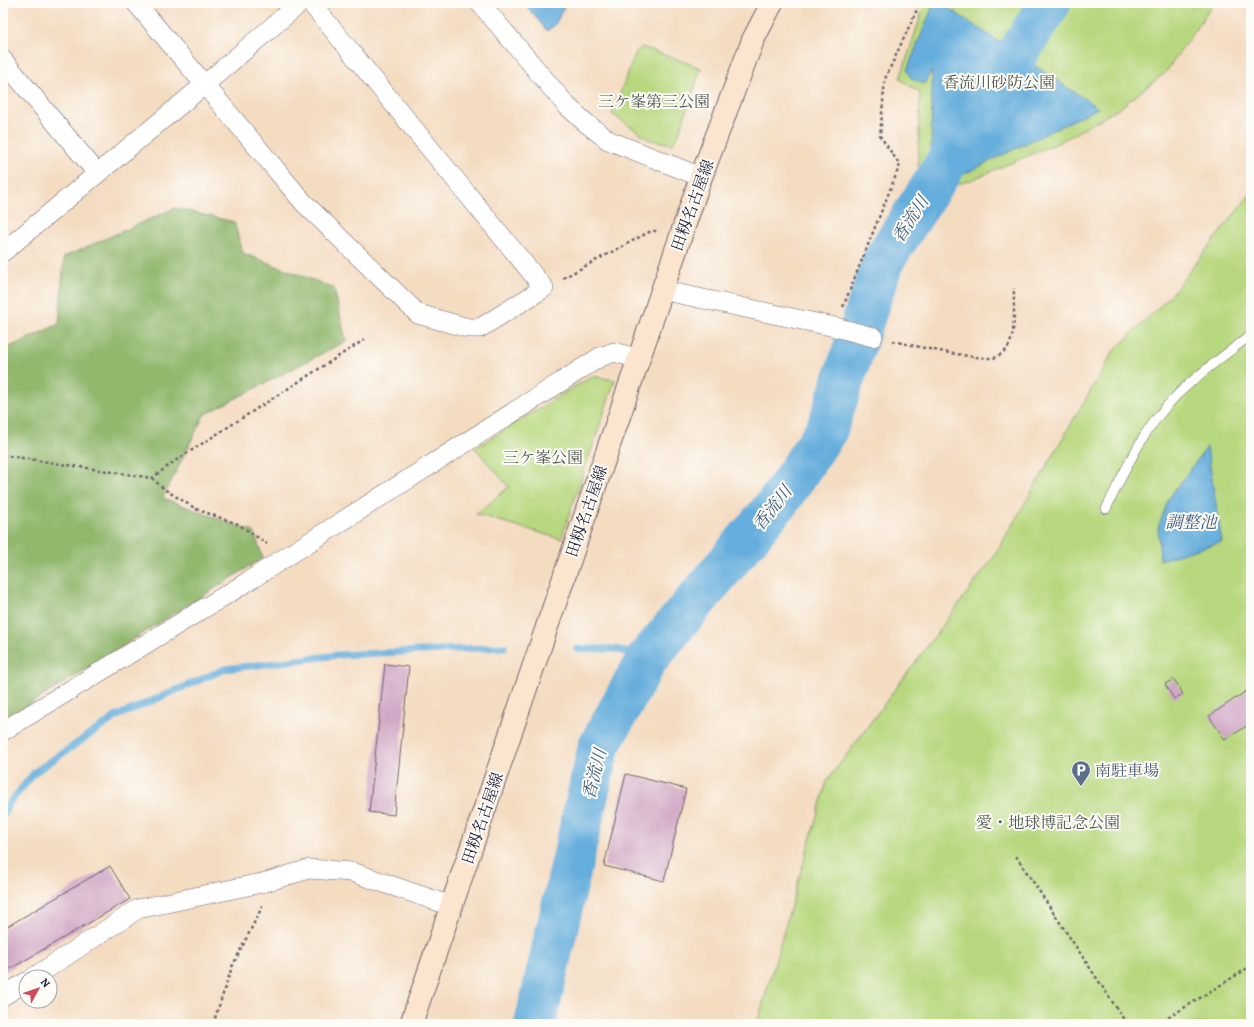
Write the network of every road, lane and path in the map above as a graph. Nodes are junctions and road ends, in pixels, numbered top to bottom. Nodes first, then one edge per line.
1 (136, 3) edge
2 (300, 3) edge
3 (311, 3) edge
4 (480, 3) edge
5 (772, 3) edge
6 (920, 3) edge
7 (3, 60) edge
8 (204, 85) junction
9 (97, 173) junction
10 (701, 177) junction
11 (660, 231) dead end
12 (3, 252) edge
13 (544, 288) junction
14 (1014, 288) dead end
15 (661, 290) junction
16 (835, 327) junction
17 (1251, 336) edge
18 (873, 337) joint
19 (367, 338) dead end
20 (638, 359) junction
21 (3, 454) edge
22 (152, 478) junction
23 (1106, 509) dead end
24 (285, 558) junction
25 (3, 731) edge
26 (1016, 856) dead end
27 (266, 882) junction
28 (452, 906) junction
29 (1251, 966) edge
30 (46, 969) edge
31 (18, 987) edge
32 (3, 996) edge
33 (213, 1024) edge
34 (411, 1024) edge
35 (1127, 1024) edge
36 (1158, 1024) edge

1 - 8 street
2 - 8 street
3 - 13 street
4 - 10 street
5 - 10 main road, 田籾名古屋線
6 - 16 path
7 - 9 street
8 - 9 street
8 - 13 street
9 - 12 street
10 - 15 main road, 田籾名古屋線
11 - 13 path
14 - 18 path
15 - 16 street
15 - 20 main road, 田籾名古屋線
16 - 18 street
17 - 23 lane
19 - 22 path
20 - 24 street
20 - 28 main road, 田籾名古屋線
21 - 22 path
22 - 24 path
24 - 25 street
26 - 35 path
27 - 28 street
27 - 30 street
27 - 33 path
28 - 34 main road, 田籾名古屋線
29 - 36 path
31 - 32 street

